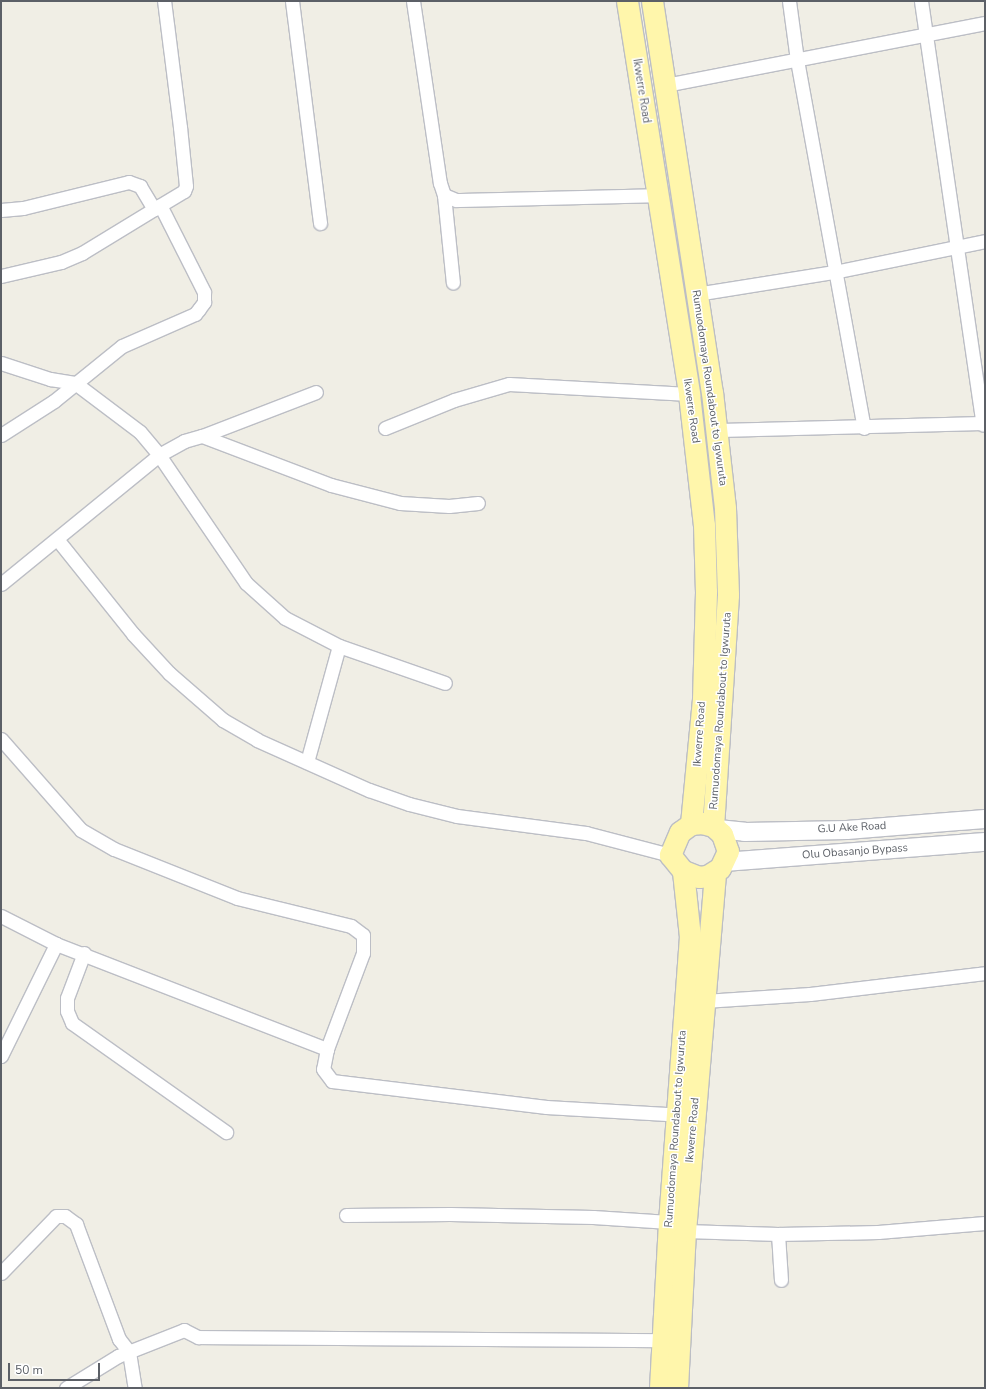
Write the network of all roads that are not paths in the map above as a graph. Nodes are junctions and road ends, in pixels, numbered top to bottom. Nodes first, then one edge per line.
1 (164, 1) edge
2 (292, 1) edge
3 (413, 1) edge
4 (627, 1) edge
5 (643, 1) edge
6 (652, 1) edge
7 (789, 1) edge
8 (921, 1) edge
9 (985, 23) edge
10 (927, 34) junction
11 (797, 60) junction
12 (666, 85) junction
13 (444, 195) junction
14 (658, 195) junction
15 (157, 207) junction
16 (1, 210) edge
17 (320, 223) dead end
18 (985, 240) edge
19 (957, 246) junction
20 (834, 272) junction
21 (1, 276) edge
22 (453, 283) dead end
23 (696, 294) junction
24 (1, 363) edge
25 (75, 383) junction
26 (316, 392) dead end
27 (689, 394) junction
28 (984, 424) edge
29 (385, 428) dead end
30 (864, 428) junction
31 (717, 430) junction
32 (1, 435) edge
33 (202, 436) junction
34 (158, 455) junction
35 (478, 503) dead end
36 (57, 539) junction
37 (1, 584) edge
38 (339, 646) junction
39 (446, 683) dead end
40 (1, 739) edge
41 (307, 762) junction
42 (985, 819) edge
43 (691, 824) junction
44 (716, 828) junction
45 (985, 842) edge
46 (670, 855) junction
47 (720, 867) junction
48 (683, 871) junction
49 (1, 916) edge
50 (56, 944) junction
51 (84, 953) junction
52 (985, 973) edge
53 (704, 1001) junction
54 (327, 1049) junction
55 (1, 1056) edge
56 (686, 1115) junction
57 (226, 1132) dead end
58 (346, 1215) dead end
59 (985, 1223) edge
60 (677, 1226) junction
61 (778, 1234) junction
62 (1, 1273) edge
63 (781, 1280) dead end
64 (662, 1340) junction
65 (129, 1352) junction
66 (66, 1388) edge
67 (135, 1388) edge
68 (660, 1388) edge
69 (677, 1388) edge

1 - 15 street
2 - 17 street
3 - 13 street
4 - 14 main road, Ikwerre Road
5 - 12 main road
6 - 12 main road, Rumuodomaya Roundabout to Igwuruta
7 - 11 street
8 - 10 street
9 - 10 street
10 - 11 street
10 - 19 street
11 - 12 street
11 - 20 street
12 - 23 main road, Rumuodomaya Roundabout to Igwuruta
13 - 14 street
13 - 22 street
14 - 27 main road, Ikwerre Road
15 - 16 street
15 - 21 street
15 - 25 street
18 - 19 street
19 - 20 street
19 - 28 street
20 - 23 street
20 - 30 street
23 - 31 main road, Rumuodomaya Roundabout to Igwuruta
24 - 25 street
25 - 32 street
25 - 34 street
26 - 33 street
27 - 29 street
27 - 43 main road, Ikwerre Road
28 - 30 street
30 - 31 street
31 - 44 main road, Rumuodomaya Roundabout to Igwuruta
33 - 34 street
33 - 35 street
34 - 36 street
34 - 38 street
36 - 37 street
36 - 41 street
38 - 39 street
38 - 41 street
40 - 54 street
41 - 46 street
42 - 44 main road, G.U Ake Road
43 - 44 main road
43 - 46 main road
44 - 47 main road
45 - 47 main road, Olu Obasanjo Bypass
46 - 48 main road
47 - 48 main road
47 - 53 main road, Ikwerre Road
48 - 56 main road, Rumuodomaya Roundabout to Igwuruta
49 - 50 street
50 - 51 street
50 - 55 street
51 - 54 street
51 - 57 street
52 - 53 street
53 - 56 main road, Ikwerre Road
54 - 56 street
56 - 60 main road, Ikwerre Road
58 - 60 street
59 - 61 street
60 - 61 street
60 - 64 main road, Rumuodomaya Roundabout to Igwuruta
60 - 69 main road, Ikwerre Road
61 - 63 street
62 - 65 street
64 - 65 street
64 - 68 main road, Rumuodomaya Roundabout to Igwuruta
65 - 66 street
65 - 67 street

